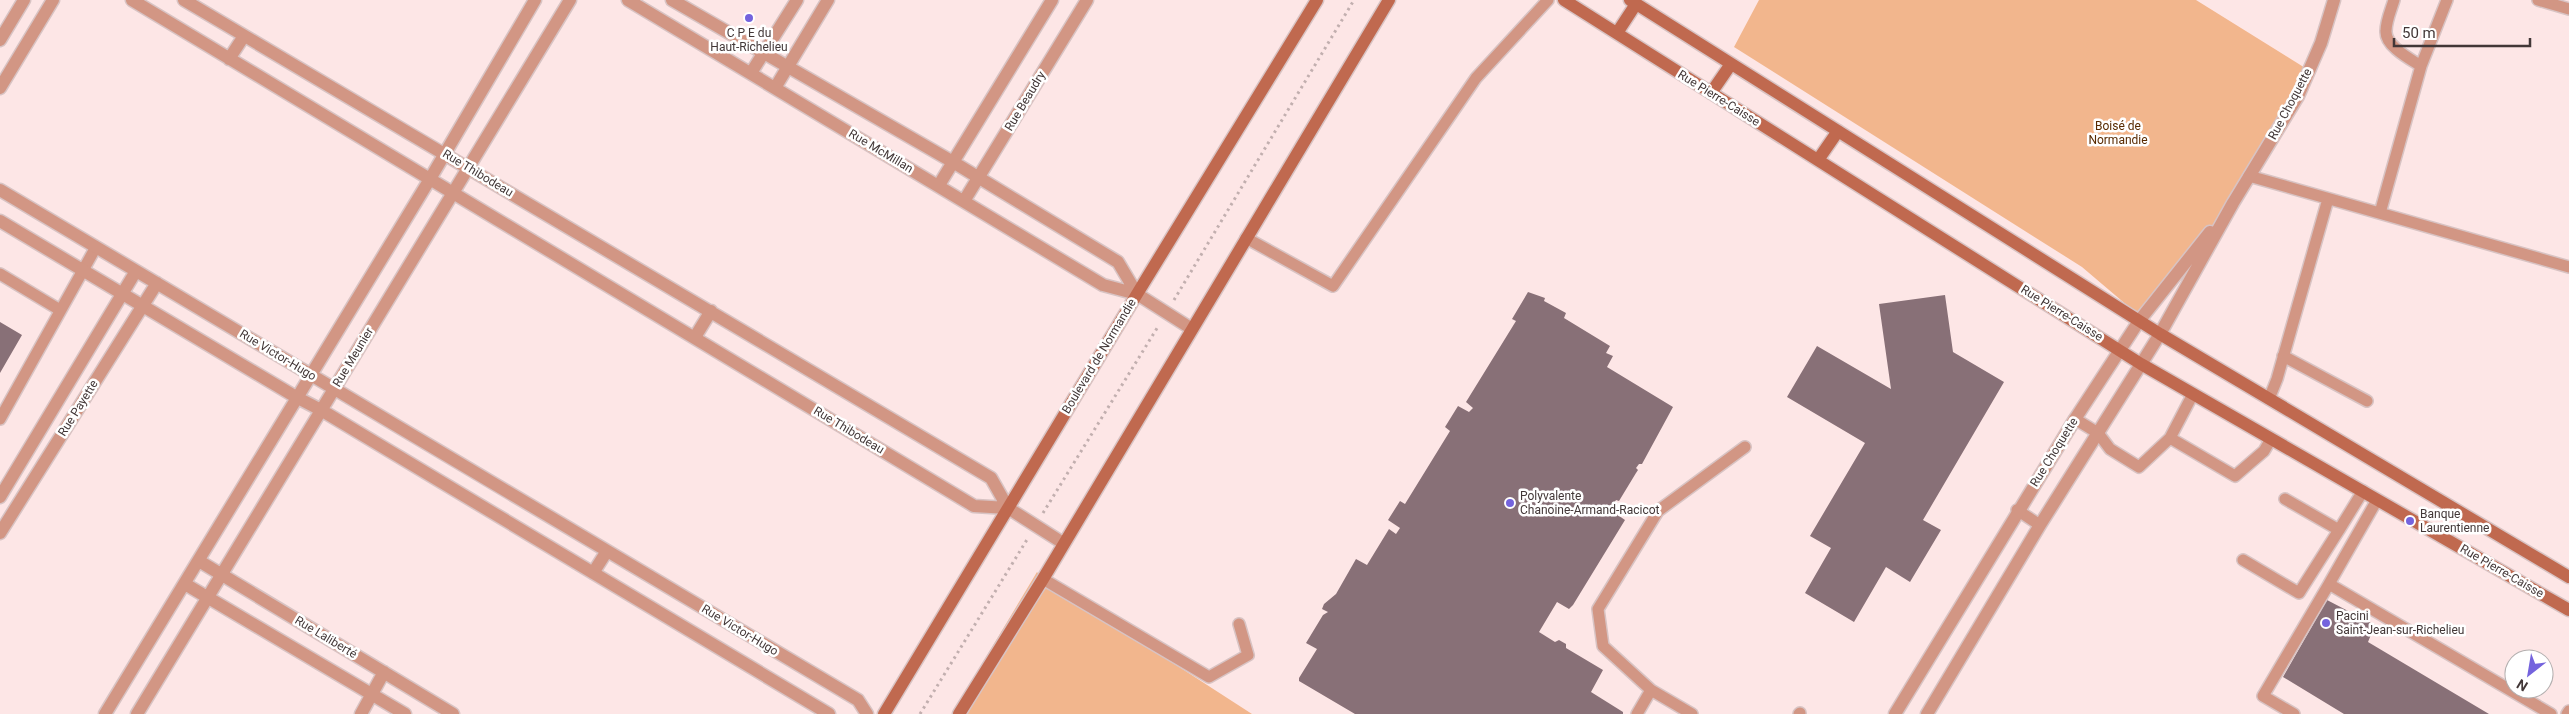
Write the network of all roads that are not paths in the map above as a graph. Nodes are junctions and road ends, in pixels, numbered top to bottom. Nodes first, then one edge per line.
1 (24, 0) edge
2 (53, 0) edge
3 (132, 0) edge
4 (184, 0) edge
5 (535, 0) edge
6 (570, 0) edge
7 (630, 0) edge
8 (672, 0) edge
9 (797, 0) edge
10 (828, 0) edge
11 (1052, 0) edge
12 (1086, 0) edge
13 (1317, 0) edge
14 (1389, 0) edge
15 (1548, 0) edge
16 (1564, 0) edge
17 (2334, 0) edge
18 (2394, 0) edge
19 (2447, 0) edge
20 (2538, 0) edge
21 (1633, 2) edge
22 (2569, 9) edge
23 (1616, 33) junction
24 (244, 36) junction
25 (0, 40) edge
26 (765, 53) junction
27 (229, 59) junction
28 (1732, 64) junction
29 (2421, 66) junction
30 (788, 67) junction
31 (752, 73) junction
32 (0, 88) edge
33 (774, 88) junction
34 (1711, 93) junction
35 (1838, 131) junction
36 (444, 153) junction
37 (1818, 160) junction
38 (953, 162) junction
39 (467, 167) junction
40 (2249, 176) junction
41 (978, 178) junction
42 (430, 180) junction
43 (939, 185) junction
44 (0, 190) edge
45 (451, 193) junction
46 (2328, 199) junction
47 (964, 201) junction
48 (2233, 203) junction
49 (2380, 213) junction
50 (0, 221) edge
51 (1246, 238) junction
52 (96, 247) junction
53 (2569, 267) edge
54 (82, 270) junction
55 (136, 271) junction
56 (0, 274) edge
57 (158, 283) junction
58 (121, 294) junction
59 (1137, 294) junction
60 (142, 306) junction
61 (60, 310) junction
62 (711, 311) junction
63 (2139, 321) junction
64 (1192, 328) junction
65 (2160, 334) junction
66 (695, 337) junction
67 (2121, 351) junction
68 (2283, 356) junction
69 (2141, 364) junction
70 (311, 374) junction
71 (334, 389) junction
72 (2193, 394) junction
73 (296, 397) junction
74 (2269, 399) junction
75 (2367, 401) dead end
76 (321, 410) junction
77 (0, 418) edge
78 (2075, 418) junction
79 (2098, 433) junction
80 (2170, 438) junction
81 (2271, 439) junction
82 (1745, 447) dead end
83 (2363, 491) junction
84 (0, 497) edge
85 (2285, 499) dead end
86 (2377, 500) junction
87 (1008, 508) junction
88 (2017, 510) junction
89 (2040, 525) junction
90 (2339, 530) junction
91 (0, 533) edge
92 (1063, 543) junction
93 (606, 551) junction
94 (2242, 560) dead end
95 (199, 561) junction
96 (593, 573) junction
97 (222, 576) junction
98 (2569, 577) edge
99 (1043, 579) junction
100 (185, 584) junction
101 (2329, 584) junction
102 (208, 599) junction
103 (2569, 610) edge
104 (1239, 624) dead end
105 (384, 672) junction
106 (407, 686) junction
107 (1651, 690) junction
108 (372, 696) junction
109 (398, 712) edge
110 (105, 714) edge
111 (137, 714) edge
112 (361, 714) edge
113 (453, 714) edge
114 (828, 714) edge
115 (867, 714) edge
116 (884, 714) edge
117 (959, 714) edge
118 (1637, 714) edge
119 (1692, 714) edge
120 (1895, 714) edge
121 (1926, 714) edge
122 (2294, 714) edge
123 (2551, 714) edge

1 - 25 street
2 - 32 street
3 - 27 street, Rue Thibodeau
4 - 24 street, Rue Thibodeau
5 - 36 street
6 - 39 street, Rue Meunier
7 - 31 street, Rue McMillan
8 - 26 street, Rue McMillan
9 - 26 street
10 - 30 street
11 - 38 street
12 - 41 street, Rue Beaudry
13 - 59 street, Boulevard de Normandie
14 - 51 street
15 - 51 lane
16 - 23 street, Rue Pierre-Caisse
17 - 40 street, Rue Choquette
18 - 29 lane
19 - 29 lane
20 - 22 lane
21 - 23 street
21 - 28 street
23 - 34 street, Rue Pierre-Caisse
24 - 27 street
24 - 36 street, Rue Thibodeau
26 - 30 street, Rue McMillan
26 - 31 street
27 - 42 street, Rue Thibodeau
28 - 34 street
28 - 35 street
29 - 49 lane
30 - 33 street
30 - 38 street, Rue McMillan
31 - 33 street, Rue McMillan
33 - 43 street, Rue McMillan
34 - 37 street, Rue Pierre-Caisse
35 - 37 street
35 - 63 street
36 - 39 street, Rue Thibodeau
36 - 42 street
37 - 67 street, Rue Pierre-Caisse
38 - 41 street, Rue McMillan
38 - 43 street
39 - 45 street, Rue Meunier
39 - 62 street, Rue Thibodeau
40 - 46 lane
40 - 48 street, Rue Choquette
41 - 47 street, Rue Beaudry
41 - 59 street, Rue McMillan
42 - 45 street, Rue Thibodeau
42 - 70 street
43 - 47 street, Rue McMillan
44 - 52 street, Rue Victor-Hugo
45 - 66 street, Rue Thibodeau
45 - 71 street, Rue Meunier
46 - 49 lane
46 - 68 lane
47 - 59 street, Rue McMillan
48 - 63 street, Rue Choquette
48 - 65 street, Rue Choquette
49 - 53 lane
50 - 54 street
51 - 64 street
52 - 54 lane
52 - 55 street, Rue Victor-Hugo
54 - 58 street
54 - 61 lane
55 - 57 street, Rue Victor-Hugo
55 - 58 street, Rue Payette
56 - 61 lane
57 - 60 street, Rue Payette
57 - 70 street, Rue Victor-Hugo
58 - 60 street
58 - 84 street, Rue Payette
59 - 64 street, Rue McMillan
59 - 87 street, Boulevard de Normandie
60 - 73 street
60 - 91 street, Rue Payette
61 - 77 lane
62 - 66 street
62 - 87 street, Rue Thibodeau
63 - 65 street
63 - 67 street, Rue Choquette
64 - 92 street
65 - 69 street, Rue Choquette
65 - 74 street
66 - 87 street, Rue Thibodeau
67 - 69 street, Rue Pierre-Caisse
67 - 78 street, Rue Choquette
68 - 74 lane
68 - 75 lane
69 - 72 street, Rue Pierre-Caisse
69 - 79 street, Rue Choquette
70 - 71 street, Rue Victor-Hugo
70 - 73 street
71 - 76 street, Rue Meunier
71 - 93 street, Rue Victor-Hugo
72 - 80 lane
72 - 81 street, Rue Pierre-Caisse
73 - 76 street
73 - 95 street
74 - 98 street
76 - 96 street
76 - 97 street, Rue Meunier
78 - 79 lane
78 - 88 street, Rue Choquette
79 - 80 lane
79 - 89 street, Rue Choquette
80 - 81 lane
81 - 83 street, Rue Pierre-Caisse
82 - 107 lane
83 - 86 street, Rue Pierre-Caisse
83 - 90 lane
85 - 90 lane
86 - 101 lane
86 - 103 street, Rue Pierre-Caisse
87 - 92 street, Rue Thibodeau
87 - 116 street, Boulevard de Normandie
88 - 89 lane
88 - 120 street, Rue Choquette
89 - 121 street, Rue Choquette
90 - 94 lane
92 - 99 street
93 - 96 street
93 - 115 street, Rue Victor-Hugo
95 - 97 street, Rue Laliberté
95 - 100 street
96 - 114 street
97 - 102 street, Rue Meunier
97 - 105 street, Rue Laliberté
99 - 104 lane
99 - 117 street
100 - 102 street
100 - 110 street
101 - 122 lane
101 - 123 lane
102 - 108 street
102 - 111 street, Rue Meunier
105 - 106 street, Rue Laliberté
105 - 108 street
106 - 109 street
106 - 113 street, Rue Laliberté
107 - 118 lane
107 - 119 lane
108 - 109 street
108 - 112 street

